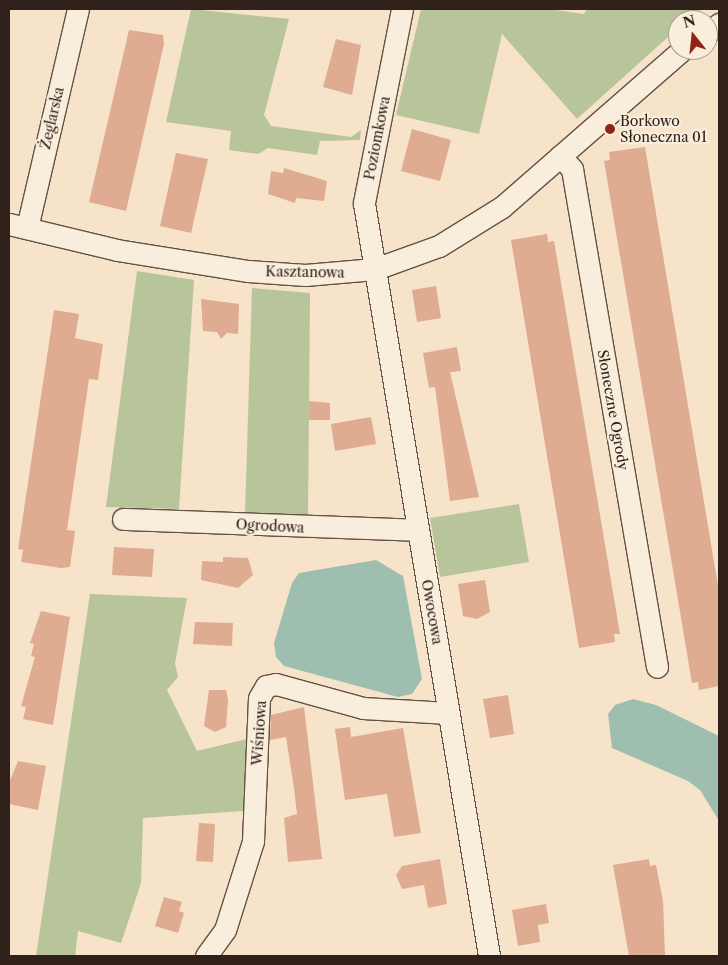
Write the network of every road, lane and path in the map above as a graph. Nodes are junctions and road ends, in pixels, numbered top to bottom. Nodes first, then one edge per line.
1 (78, 9) edge
2 (402, 9) edge
3 (670, 60) edge
4 (560, 156) junction
5 (18, 226) edge
6 (375, 268) junction
7 (123, 519) dead end
8 (418, 530) junction
9 (657, 667) dead end
10 (448, 712) junction
11 (206, 956) edge
12 (489, 956) edge

1 - 5 street, Żeglarska
2 - 6 street, Poziomkowa
3 - 4 street, Kasztanowa
4 - 6 street, Kasztanowa
4 - 9 street, Słoneczne Ogrody
5 - 6 street, Kasztanowa
6 - 8 street, Owocowa
7 - 8 street, Ogrodowa
8 - 10 street, Owocowa
10 - 11 street, Wiśniowa
10 - 12 street, Owocowa

